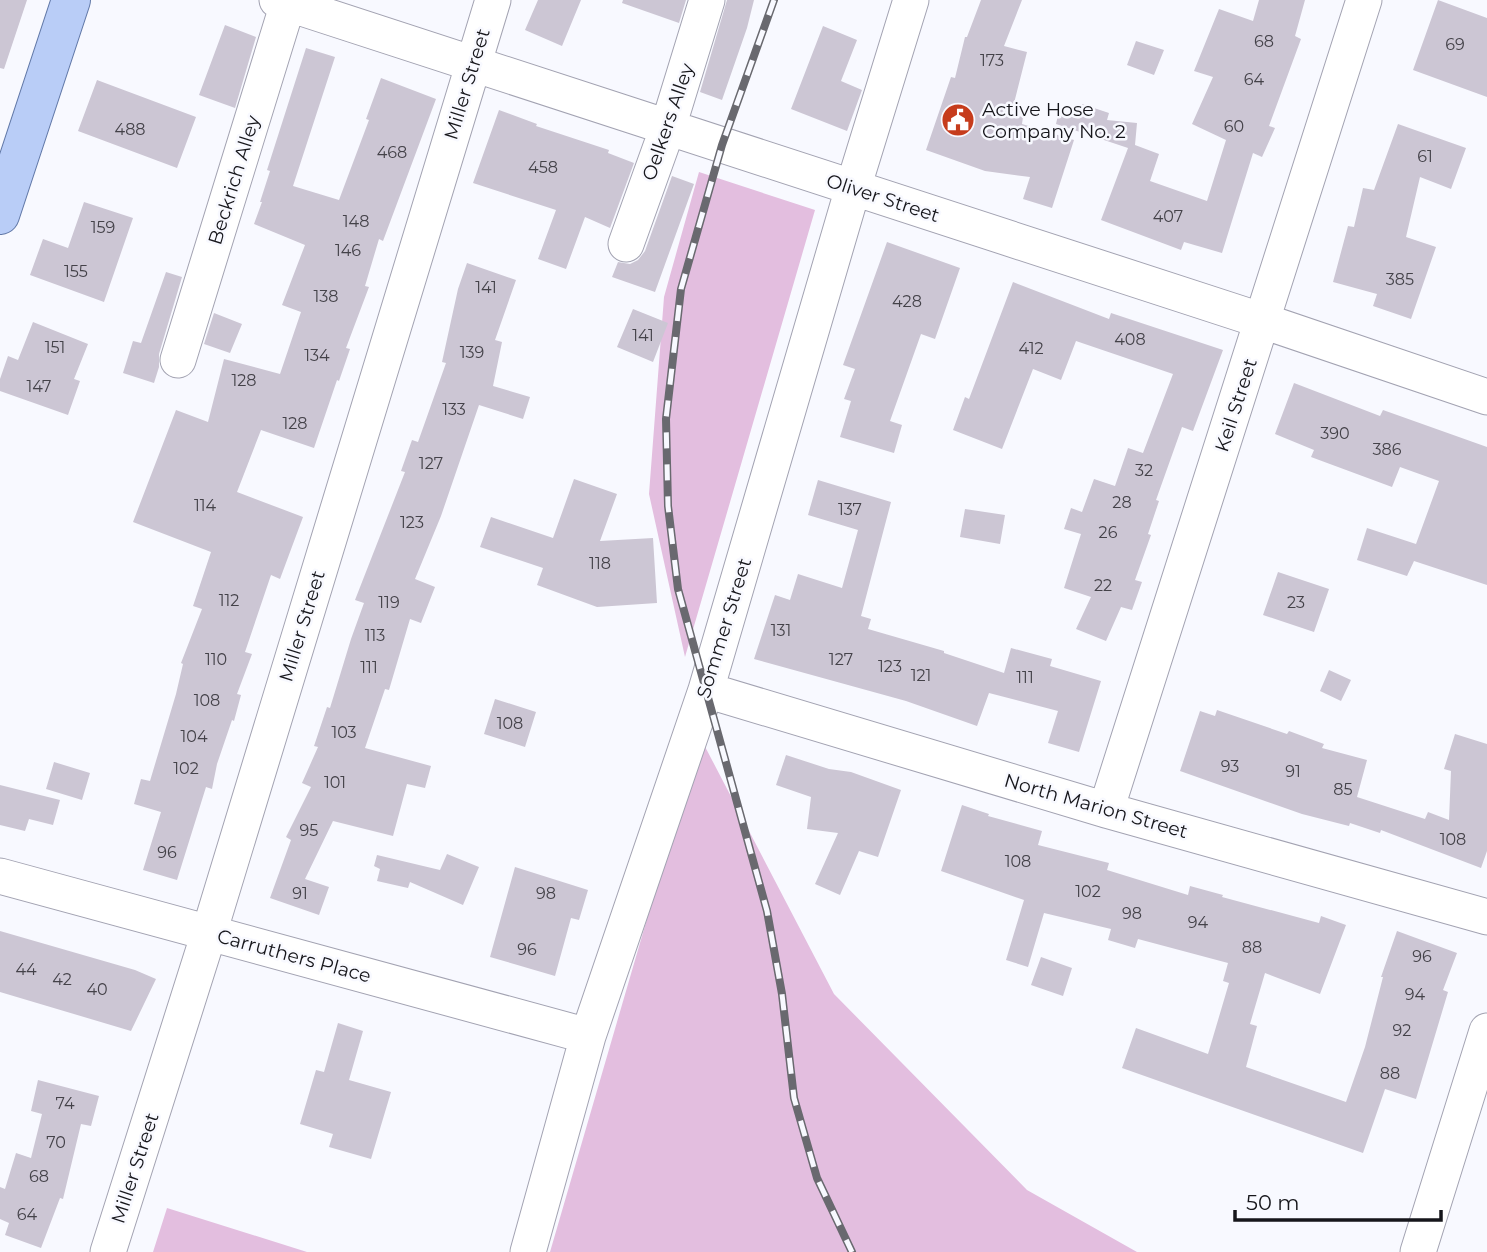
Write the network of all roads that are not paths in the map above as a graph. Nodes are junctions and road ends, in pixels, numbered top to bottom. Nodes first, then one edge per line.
1 (71, 0) edge
2 (493, 0) edge
3 (707, 0) edge
4 (911, 0) edge
5 (1364, 0) edge
6 (285, 1) edge
7 (473, 64) junction
8 (668, 127) junction
9 (853, 188) junction
10 (0, 215) edge
11 (626, 244) dead end
12 (1263, 321) junction
13 (178, 360) dead end
14 (1487, 397) edge
15 (706, 690) junction
16 (1106, 810) junction
17 (0, 876) edge
18 (1487, 917) edge
19 (209, 933) junction
20 (1487, 1031) edge
21 (587, 1037) junction
22 (1476, 1101) edge
23 (108, 1252) edge
24 (528, 1252) edge
25 (1418, 1252) edge

1 - 10 main road
2 - 7 street, Miller Street
3 - 8 street, Oelkers Alley
4 - 9 street, Sommer Street
5 - 12 street, Keil Street
6 - 7 street, Oliver Street
6 - 13 street, Beckrich Alley
7 - 8 street, Oliver Street
7 - 19 street, Miller Street
8 - 9 street, Oliver Street
8 - 11 street, Oelkers Alley
9 - 12 street, Oliver Street
9 - 15 street, Sommer Street
12 - 14 street, Oliver Street
12 - 16 street, Keil Street
15 - 16 street, North Marion Street
15 - 21 street, Sommer Street
16 - 18 street, North Marion Street
17 - 19 street, Carruthers Place
19 - 21 street, Carruthers Place
19 - 23 street, Miller Street
20 - 22 street
21 - 24 street, Sommer Street
22 - 25 street

